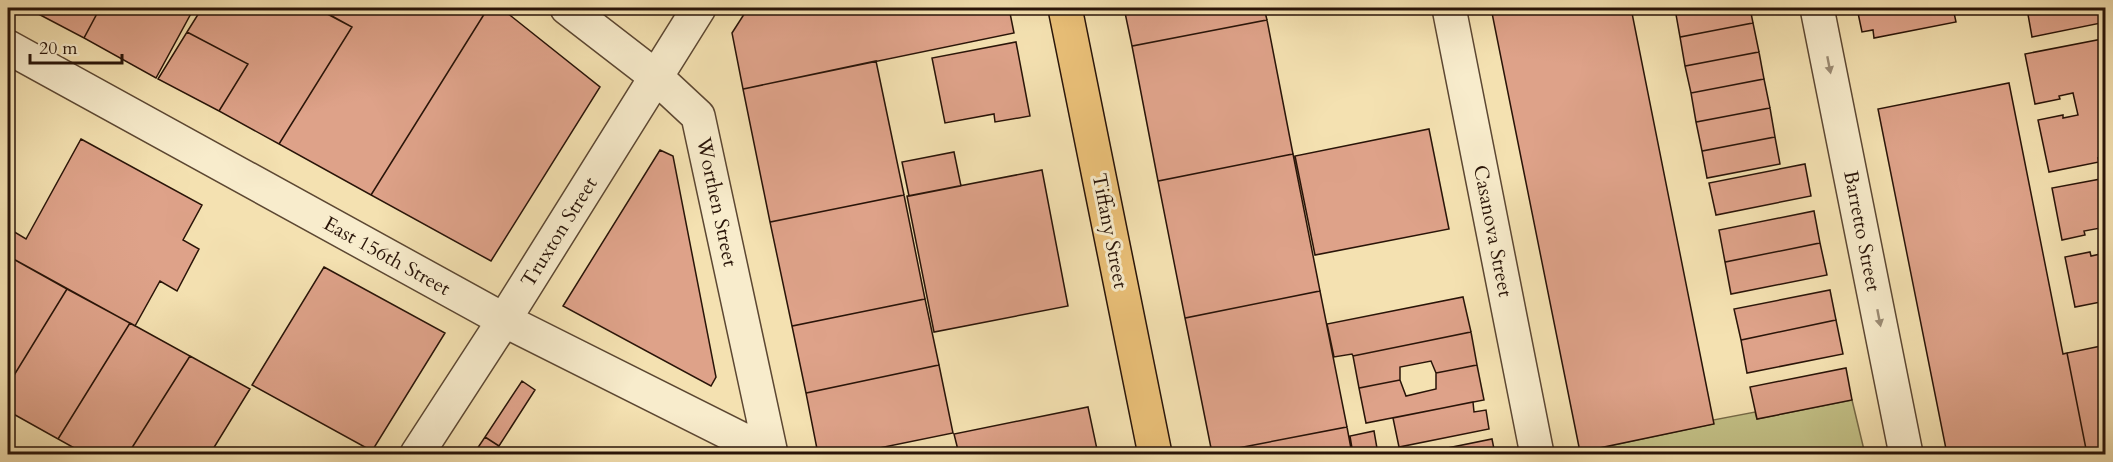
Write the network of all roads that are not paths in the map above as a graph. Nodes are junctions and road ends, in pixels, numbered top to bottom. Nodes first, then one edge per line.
1 (567, 8) edge
2 (699, 8) edge
3 (1065, 8) edge
4 (1449, 8) edge
5 (1818, 8) edge
6 (8, 47) edge
7 (655, 76) junction
8 (504, 320) junction
9 (417, 454) edge
10 (771, 454) edge
11 (1155, 454) edge
12 (1537, 454) edge
13 (1906, 454) edge

1 - 7 street, Worthen Street
2 - 7 street, Truxton Street
3 - 11 main road, Tiffany Street
4 - 12 street, Casanova Street
5 -> 13 street, Barretto Street
6 - 8 street, East 156th Street
7 - 8 street, Truxton Street
7 - 10 street, Worthen Street
8 - 9 street, Truxton Street
8 - 10 street, East 156th Street

